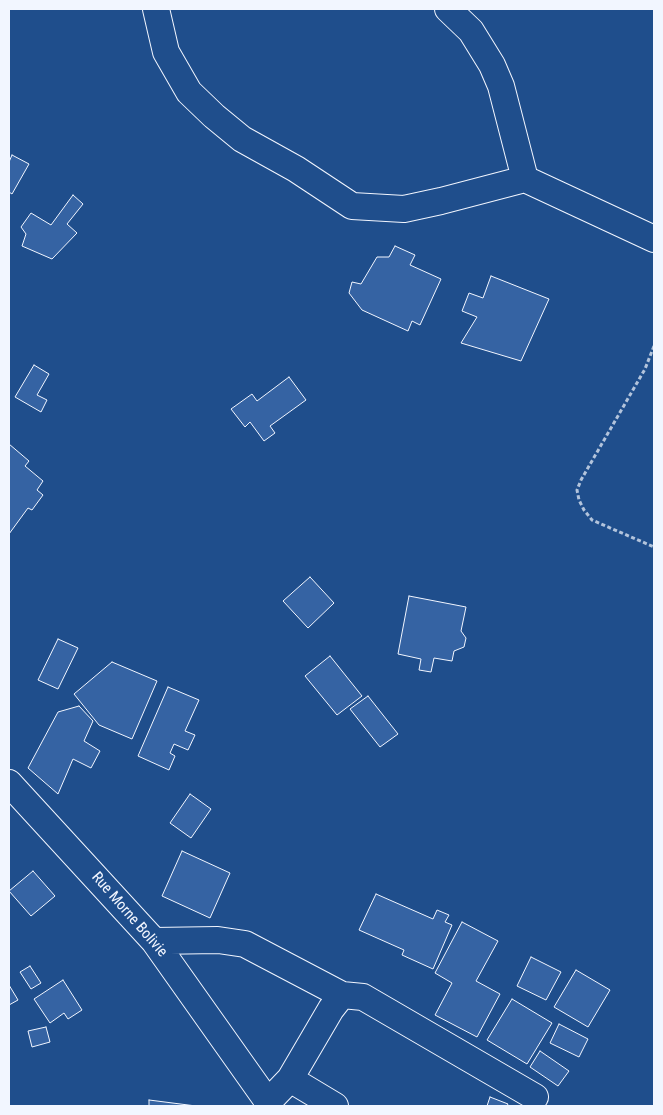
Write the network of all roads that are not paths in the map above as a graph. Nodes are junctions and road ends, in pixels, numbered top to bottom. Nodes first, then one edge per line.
1 (156, 9) edge
2 (448, 9) edge
3 (525, 179) junction
4 (654, 239) edge
5 (9, 784) edge
6 (154, 941) junction
7 (342, 995) junction
8 (290, 1079) junction
9 (535, 1097) dead end
10 (268, 1104) edge
11 (335, 1106) edge

1 - 3 street
2 - 3 street
3 - 4 street
5 - 6 street, Rue Morne Bolivie
6 - 7 street
6 - 10 street, Rue Morne Bolivie
7 - 8 street
7 - 9 street
8 - 10 street
8 - 11 street

